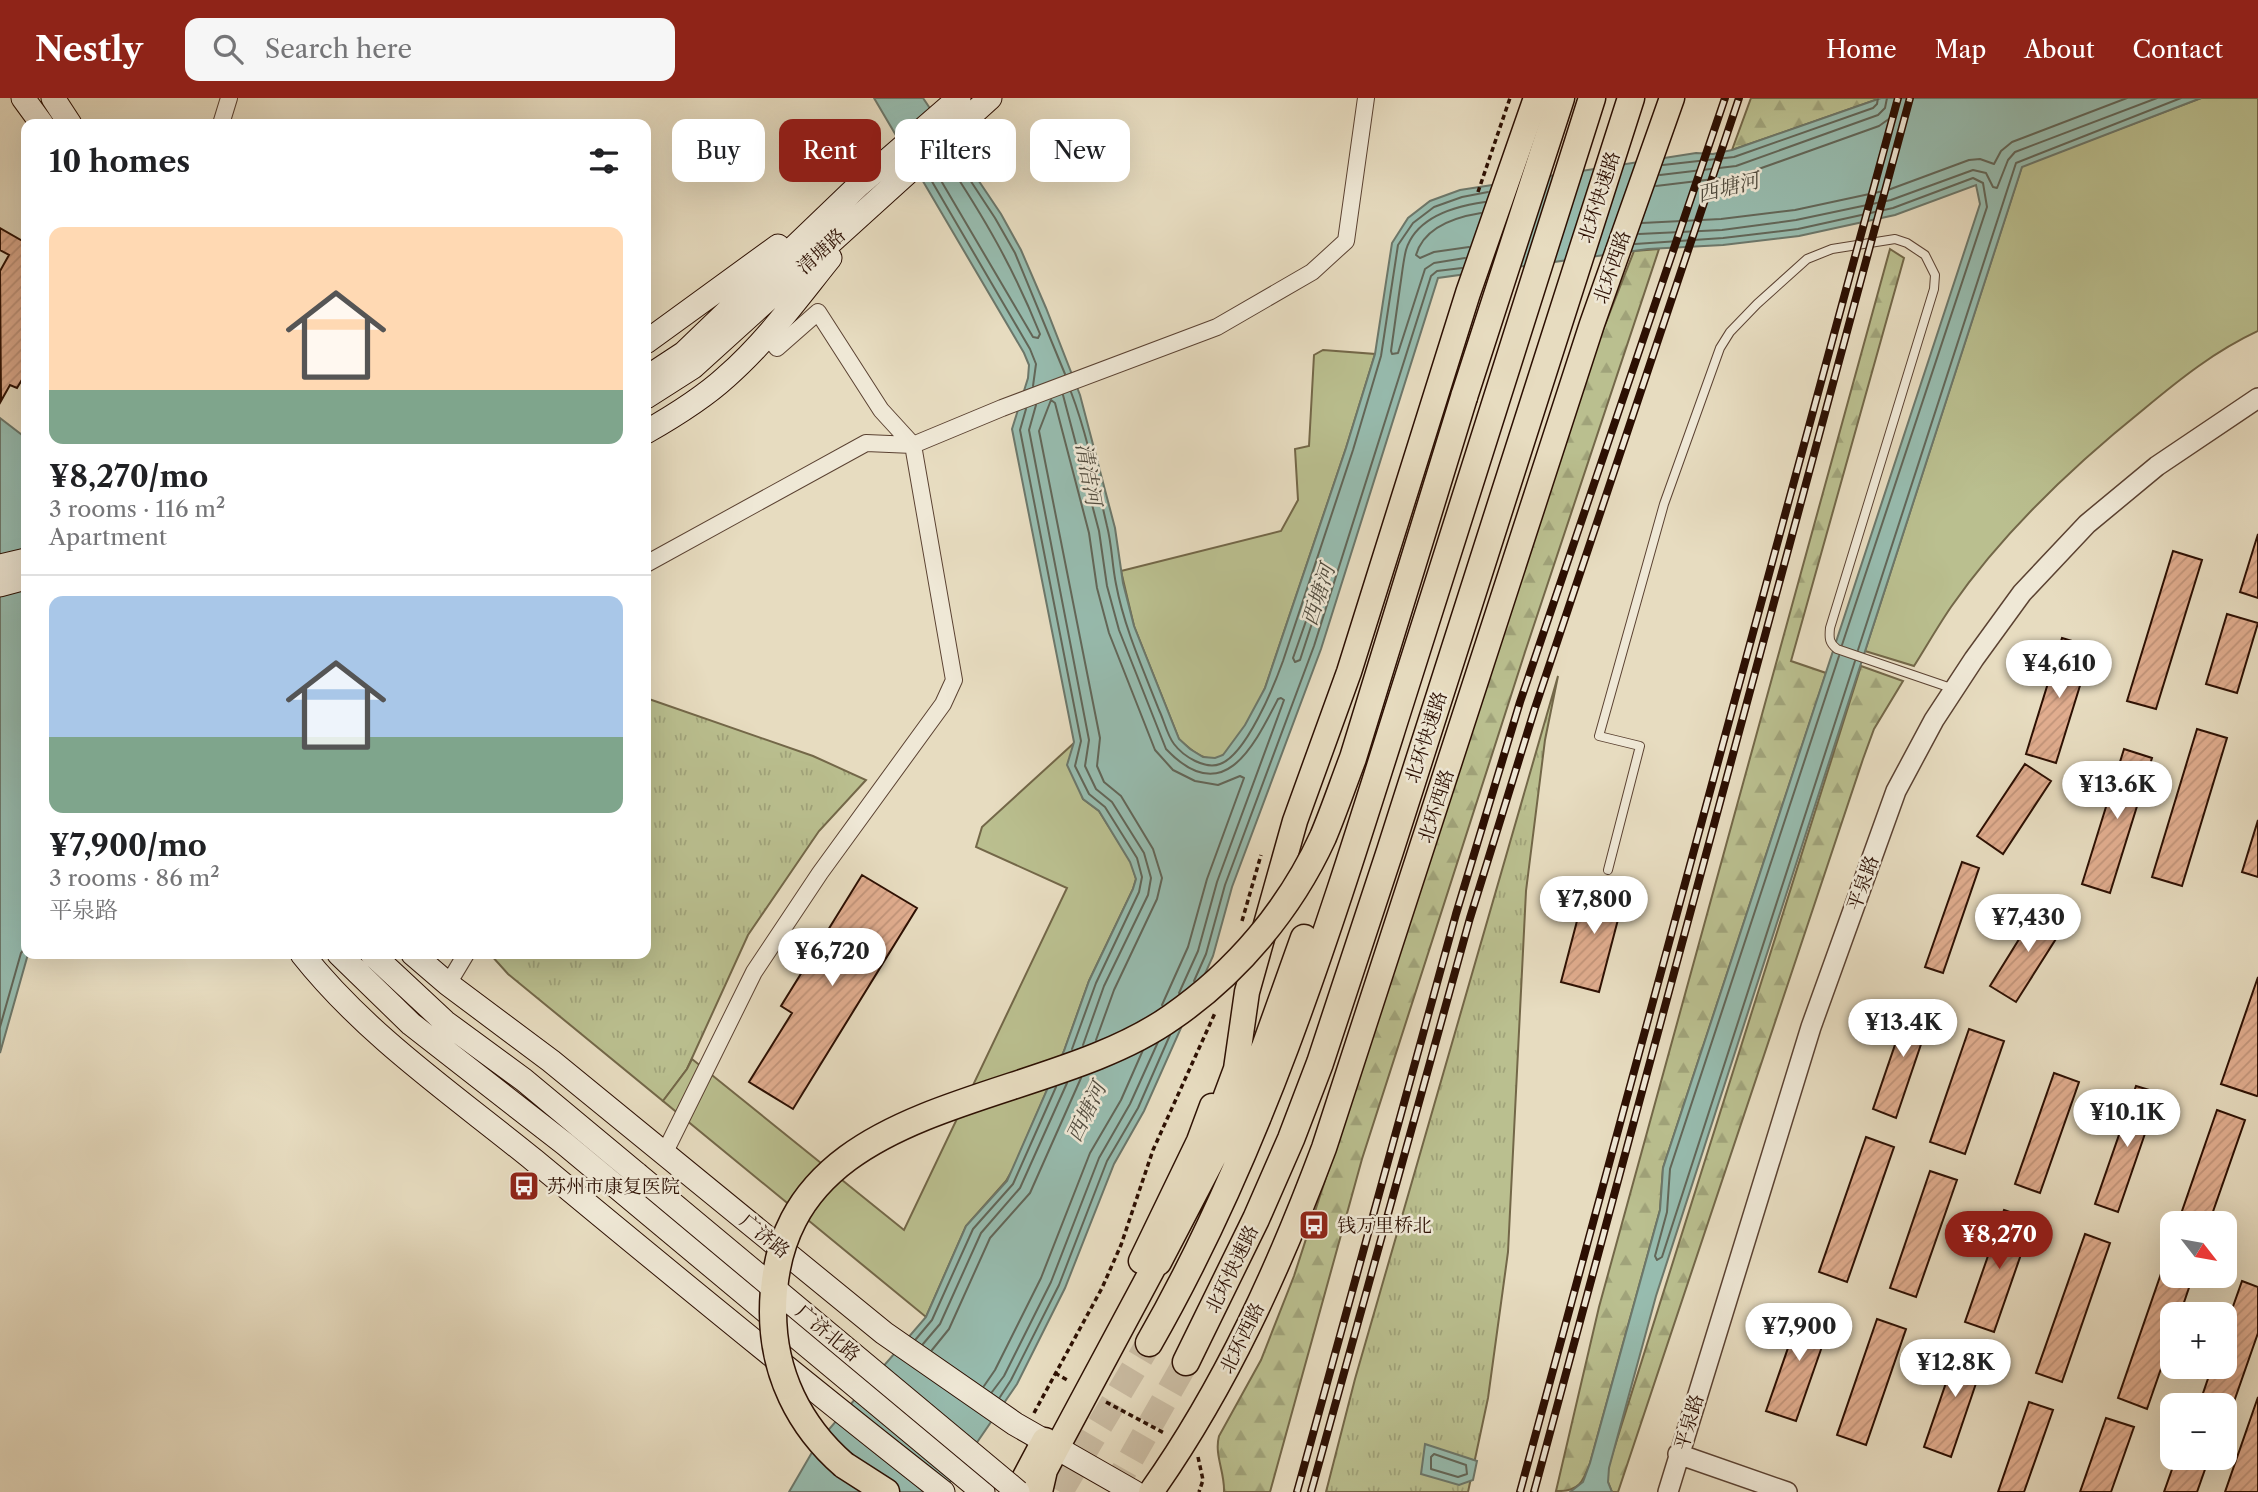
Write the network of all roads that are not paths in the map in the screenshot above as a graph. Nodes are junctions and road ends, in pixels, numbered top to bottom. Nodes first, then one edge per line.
1 (23, 98) edge
2 (53, 98) edge
3 (229, 98) edge
4 (990, 98) edge
5 (1366, 98) edge
6 (1536, 98) edge
7 (1561, 98) edge
8 (1592, 98) edge
9 (1631, 98) edge
10 (1672, 98) edge
11 (949, 109) edge
12 (38, 119) edge
13 (67, 119) edge
14 (223, 119) edge
15 (895, 165) edge
16 (895, 174) edge
17 (859, 185) junction
18 (873, 204) junction
19 (767, 336) junction
20 (651, 339) edge
21 (688, 360) junction
22 (651, 376) edge
23 (651, 393) edge
24 (2258, 398) edge
25 (651, 429) edge
26 (913, 445) junction
27 (21, 561) edge
28 (651, 561) edge
29 (0, 566) edge
30 (21, 579) edge
31 (0, 584) edge
32 (1954, 690) junction
33 (1389, 737) junction
34 (1608, 870) dead end
35 (306, 959) edge
36 (344, 959) edge
37 (377, 959) edge
38 (419, 959) edge
39 (463, 959) edge
40 (448, 984) junction
41 (1247, 992) junction
42 (664, 1154) junction
43 (630, 1183) junction
44 (1158, 1262) junction
45 (1149, 1343) tunnel mouth
46 (1186, 1362) tunnel mouth
47 (1073, 1383) junction
48 (1034, 1435) junction
49 (1678, 1454) junction
50 (886, 1492) edge
51 (943, 1492) edge
52 (983, 1492) edge
53 (1018, 1492) edge
54 (1040, 1492) edge
55 (1134, 1492) edge
56 (1151, 1492) edge
57 (1668, 1492) edge
58 (1787, 1492) edge

1 - 12 main road
2 - 13 main road
3 - 14 street
4 - 11 main road, 清塘路
5 - 26 street
6 - 41 main road
7 - 50 highway, bridge
8 - 33 highway, 北环快速路
9 - 46 highway, 北环快速路
10 - 56 main road, 北环西路
15 - 17 main road, 清塘路
16 - 18 main road, 清塘路
17 - 20 main road
17 - 21 main road, 清塘路
18 - 19 main road
18 - 21 main road, 清塘路
19 - 25 main road
19 - 26 street
21 - 22 main road, 清塘路
21 - 23 main road, 清塘路
24 - 32 street, 平泉路
26 - 28 street
26 - 42 street
27 - 29 main road
30 - 31 main road
32 - 34 lane
32 - 49 street, 平泉路
33 - 44 highway
33 - 45 highway, 北环快速路
35 - 51 main road
36 - 43 main road
37 - 43 main road
38 - 40 main road, 广济路
39 - 40 street
40 - 42 main road, 广济路
41 - 44 main road
41 - 47 main road
42 - 48 main road, 广济路
43 - 52 main road, 广济北路
43 - 53 main road, 广济北路, bridge
44 - 47 main road
47 - 48 main road
48 - 53 highway
48 - 54 main road
48 - 55 main road, 广济路
49 - 57 street, 平泉路
49 - 58 street

